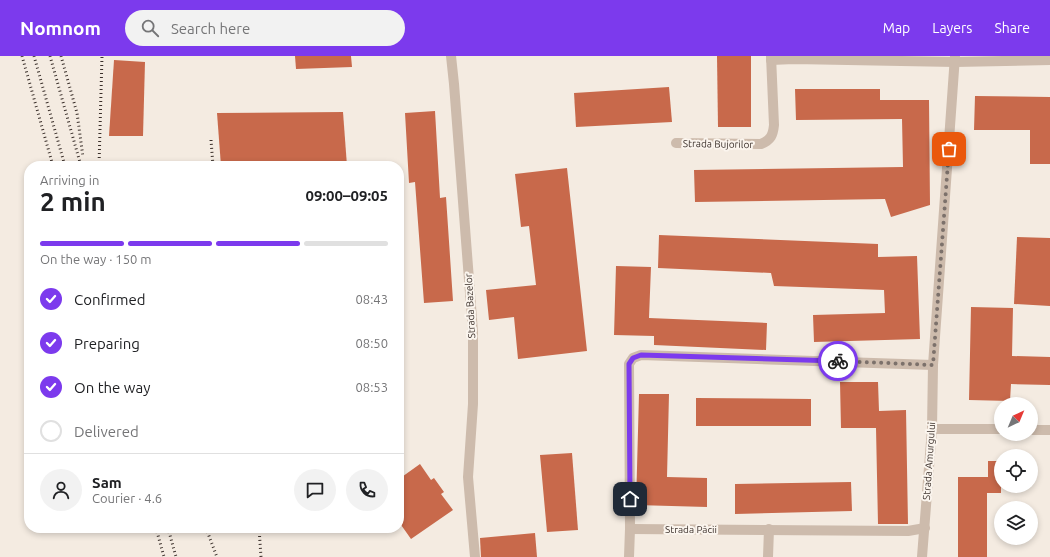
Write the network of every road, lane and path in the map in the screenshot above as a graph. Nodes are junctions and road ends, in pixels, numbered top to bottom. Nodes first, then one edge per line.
1 (451, 56) edge
2 (771, 58) edge
3 (955, 59) edge
4 (1050, 60) edge
5 (676, 143) dead end
6 (933, 365) junction
7 (932, 429) junction
8 (994, 430) edge
9 (1038, 430) edge
10 (1050, 430) edge
11 (925, 528) junction
12 (630, 529) junction
13 (769, 529) junction
14 (475, 557) edge
15 (629, 557) edge
16 (768, 557) edge
17 (922, 557) edge

1 - 14 street, Strada Bazelor
2 - 3 street
2 - 5 street, Strada Bujorilor
3 - 4 street
3 - 6 street, Strada Amurgului
6 - 7 street, Strada Amurgului
6 - 12 street
7 - 8 street
7 - 11 street, Strada Amurgului
9 - 10 street
11 - 13 street, Strada Păcii
11 - 17 street, Strada Amurgului
12 - 13 street, Strada Păcii
12 - 15 street
13 - 16 street

